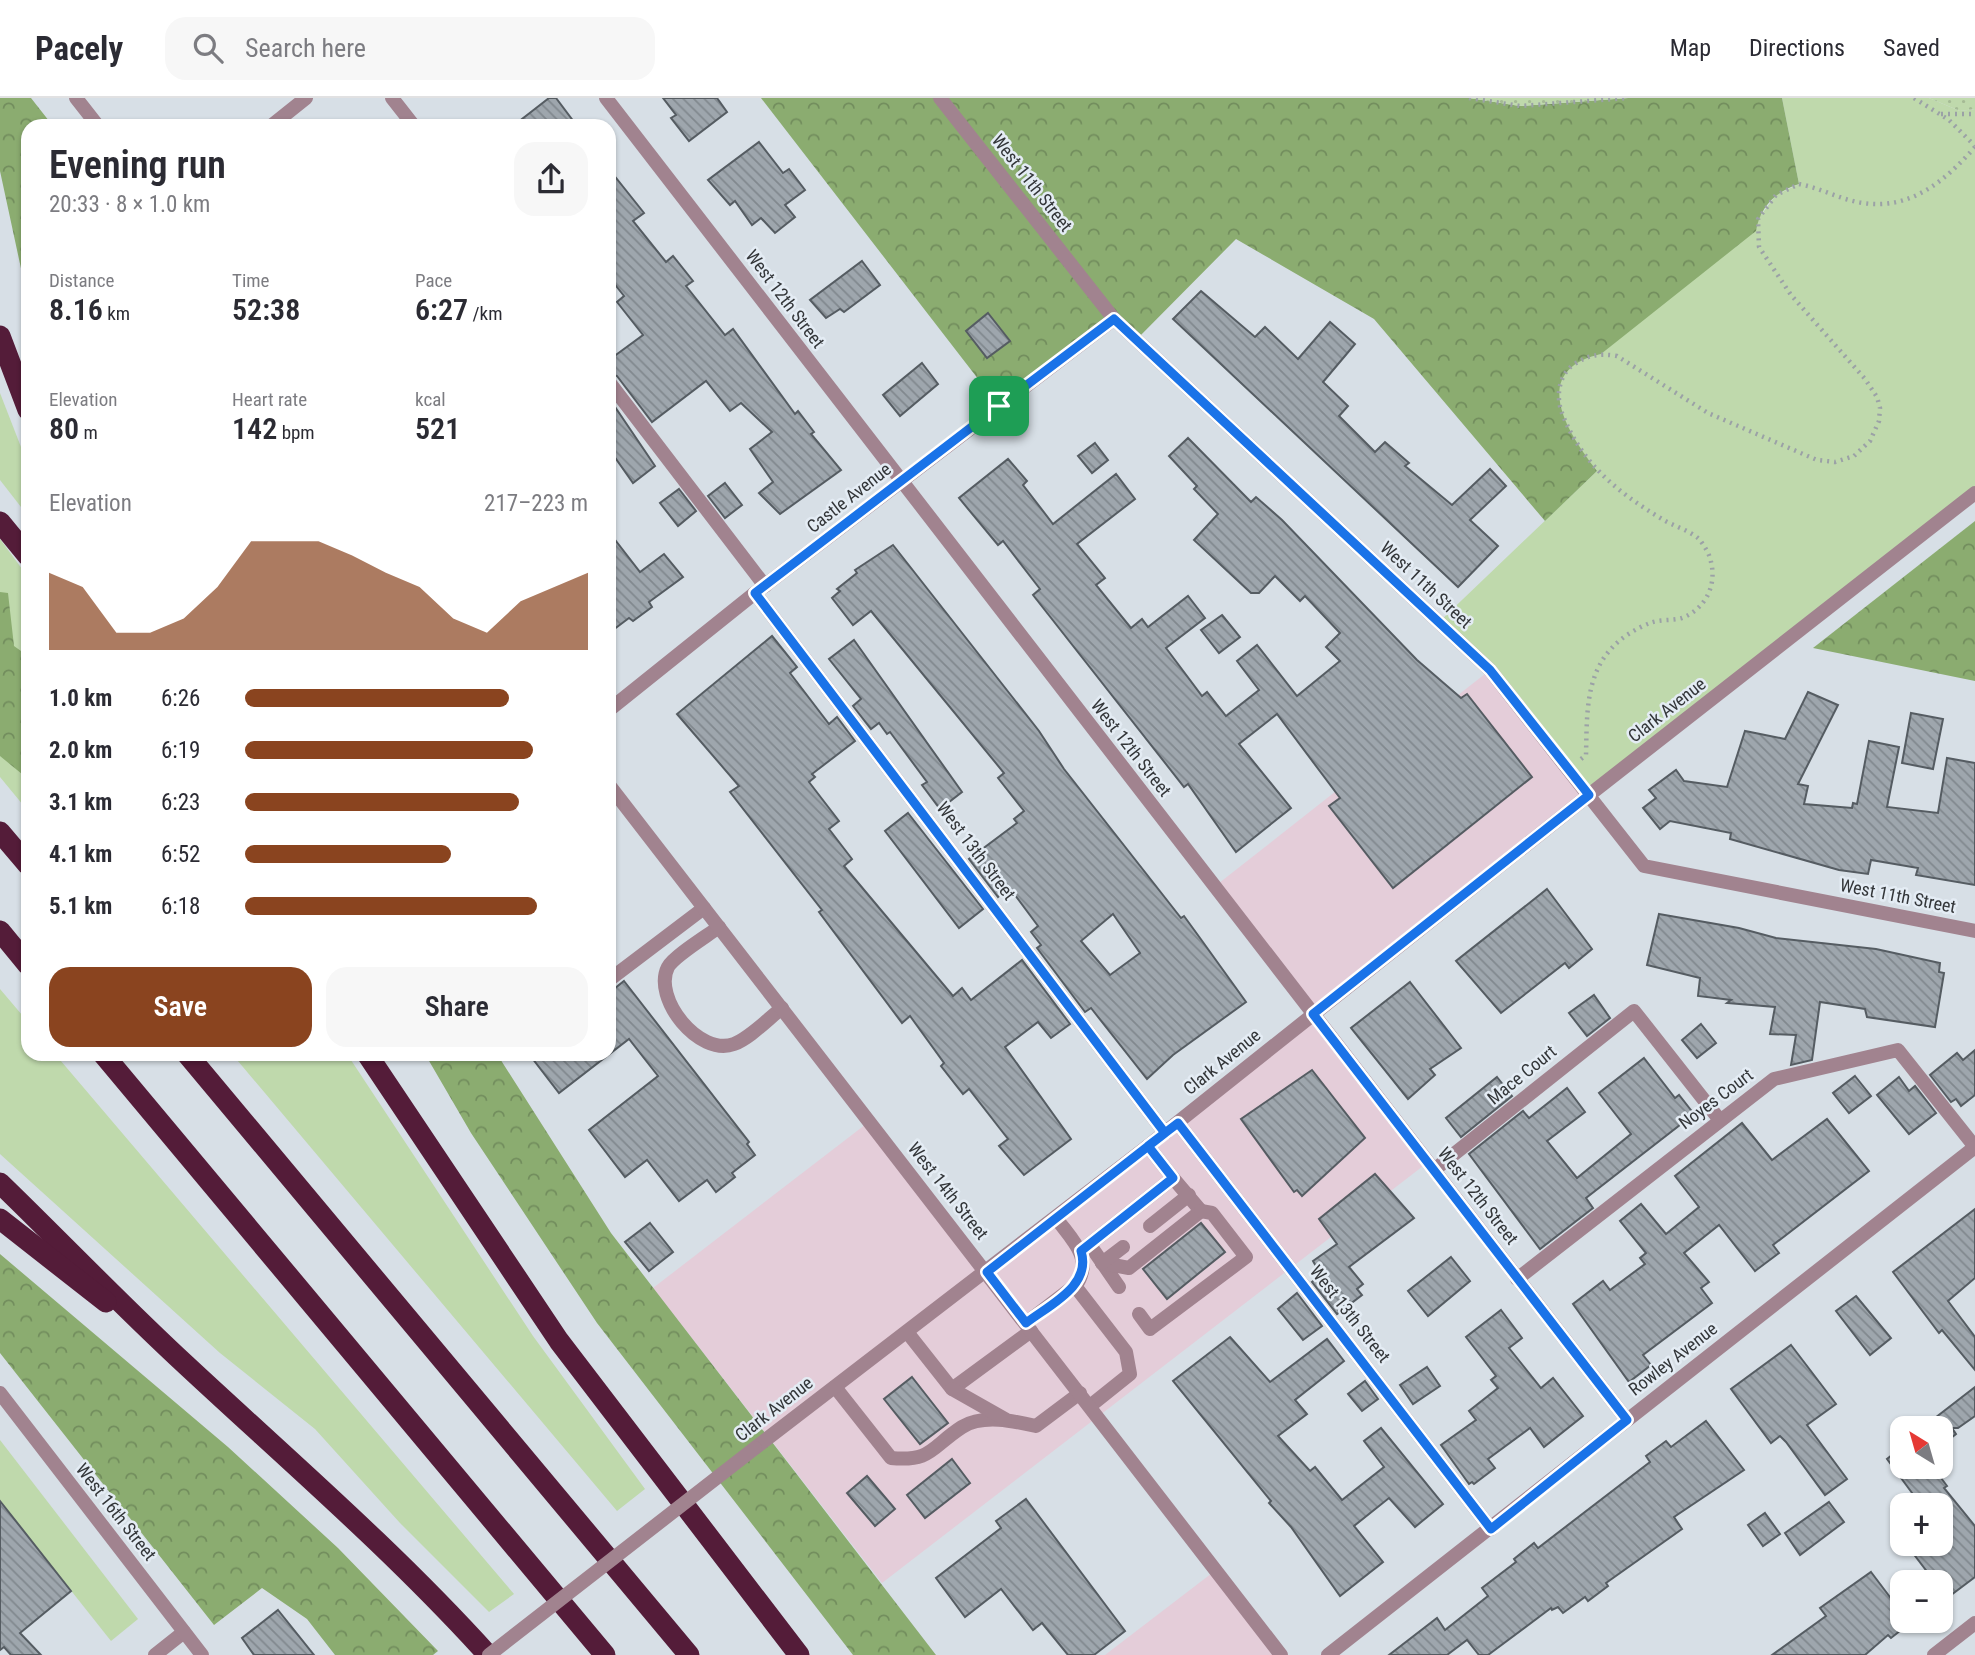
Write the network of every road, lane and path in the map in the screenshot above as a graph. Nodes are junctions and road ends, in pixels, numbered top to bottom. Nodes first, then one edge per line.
1 (76, 98) edge
2 (306, 98) edge
3 (392, 98) edge
4 (606, 98) edge
5 (940, 98) edge
6 (1469, 98) edge
7 (1628, 98) edge
8 (1914, 98) edge
9 (1941, 114) junction
10 (1975, 114) edge
11 (92, 119) edge
12 (280, 119) edge
13 (408, 119) edge
14 (1975, 147) edge
15 (1114, 319) junction
16 (0, 336) edge
17 (21, 392) edge
18 (616, 392) edge
19 (901, 482) junction
20 (1975, 493) edge
21 (0, 522) edge
22 (21, 548) edge
23 (760, 590) junction
24 (616, 704) edge
25 (1586, 755) dead end
26 (616, 794) edge
27 (1589, 795) junction
28 (0, 832) edge
29 (21, 857) edge
30 (705, 908) junction
31 (719, 927) junction
32 (0, 931) edge
33 (1975, 931) edge
34 (21, 956) edge
35 (616, 974) edge
36 (782, 1008) junction
37 (1313, 1014) junction
38 (109, 1061) edge
39 (193, 1061) edge
40 (372, 1061) edge
41 (377, 1061) edge
42 (401, 1106) junction
43 (1719, 1119) junction
44 (1178, 1123) junction
45 (1165, 1133) junction
46 (1148, 1146) junction
47 (1975, 1147) edge
48 (1434, 1170) junction
49 (1173, 1178) junction
50 (0, 1183) edge
51 (1189, 1195) junction
52 (1201, 1211) junction
53 (1056, 1218) junction
54 (0, 1219) edge
55 (1150, 1226) dead end
56 (1123, 1247) dead end
57 (1085, 1248) junction
58 (1102, 1263) junction
59 (987, 1272) junction
60 (1517, 1279) junction
61 (1074, 1286) junction
62 (1119, 1287) dead end
63 (1139, 1314) dead end
64 (1028, 1327) junction
65 (907, 1332) junction
66 (185, 1364) junction
67 (835, 1387) junction
68 (952, 1389) junction
69 (0, 1393) edge
70 (1080, 1393) junction
71 (1090, 1406) junction
72 (1005, 1419) junction
73 (1627, 1420) junction
74 (1491, 1529) junction
75 (1975, 1623) edge
76 (184, 1632) junction
77 (155, 1655) edge
78 (202, 1655) edge
79 (488, 1655) edge
80 (605, 1655) edge
81 (690, 1655) edge
82 (799, 1655) edge
83 (1281, 1655) edge
84 (1328, 1655) edge
85 (1934, 1655) edge

1 - 11 street
2 - 12 street
3 - 13 street
4 - 19 street, West 12th Street
5 - 15 street, West 11th Street
6 - 7 path
8 - 9 path
9 - 10 path
9 - 14 path
14 - 25 path
15 - 19 street, Castle Avenue
15 - 27 street, West 11th Street
16 - 17 highway
18 - 23 street, West 13th Street
19 - 23 street, Castle Avenue
19 - 37 street, West 12th Street
20 - 27 street, Clark Avenue
21 - 22 highway
23 - 24 street, Castle Avenue
23 - 45 street, West 13th Street
26 - 30 street, West 14th Street
27 - 33 street, West 11th Street
27 - 37 street, Clark Avenue
28 - 29 highway
30 - 31 street, West 14th Street
30 - 35 street
31 - 36 street, West 14th Street
31 - 36 street
32 - 34 highway
36 - 59 street, West 14th Street
37 - 44 street, Clark Avenue
37 - 48 street, West 12th Street
38 - 80 highway
39 - 81 highway
40 - 42 highway
41 - 42 highway
42 - 82 highway
43 - 47 street, Noyes Court
43 - 48 street, Mace Court
43 - 60 street, Noyes Court
44 - 45 street, Clark Avenue
44 - 74 street, West 13th Street
45 - 46 street, Clark Avenue
46 - 49 street
46 - 53 street, Clark Avenue
47 - 73 street, Rowley Avenue
48 - 60 street, West 12th Street
49 - 51 street
49 - 57 street
50 - 66 highway
51 - 52 street
51 - 55 street
52 - 58 street
52 - 63 street
53 - 57 street
53 - 59 street, Clark Avenue
54 - 66 highway
56 - 58 street
57 - 58 street
57 - 61 street
58 - 62 street
59 - 64 street, West 14th Street
59 - 65 street, Clark Avenue
60 - 73 street, West 12th Street
61 - 64 street
61 - 71 street
64 - 68 street
64 - 70 street, West 14th Street
65 - 67 street, Clark Avenue
65 - 68 street
66 - 79 highway
67 - 72 street
67 - 79 street, Clark Avenue, bridge
68 - 72 street
69 - 76 street, West 16th Street
70 - 71 street, West 14th Street
70 - 72 street
71 - 83 street, West 14th Street
73 - 74 street, Rowley Avenue
74 - 84 street, Rowley Avenue
75 - 85 street
76 - 77 street
76 - 78 street, West 16th Street

